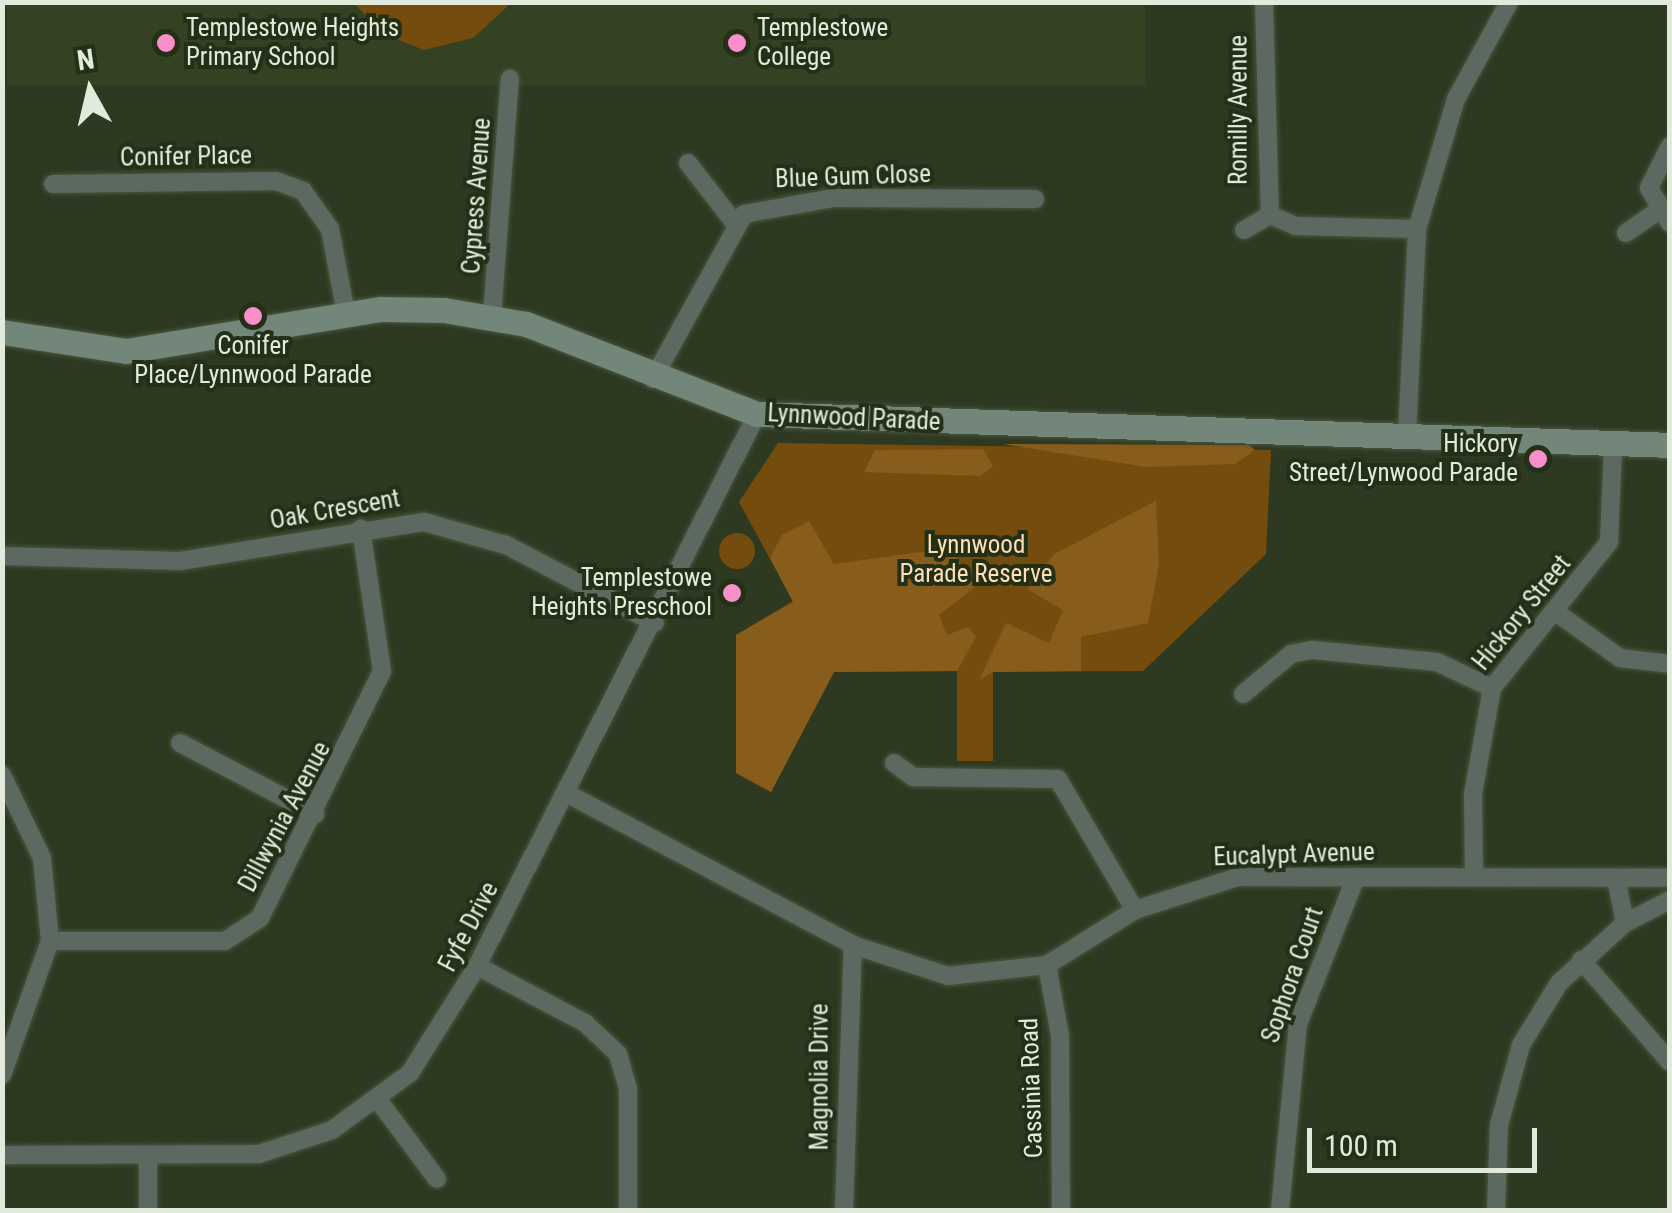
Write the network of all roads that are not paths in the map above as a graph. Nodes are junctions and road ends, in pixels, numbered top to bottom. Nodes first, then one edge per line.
1 (1264, 2) edge
2 (1509, 2) edge
3 (510, 79) dead end
4 (1670, 146) edge
5 (688, 163) dead end
6 (52, 184) dead end
7 (1035, 199) dead end
8 (1270, 215) junction
9 (1663, 218) edge
10 (734, 222) junction
11 (1416, 229) junction
12 (1244, 230) dead end
13 (1626, 233) dead end
14 (346, 314) junction
15 (492, 316) junction
16 (2, 332) edge
17 (653, 380) junction
18 (757, 414) junction
19 (1406, 435) junction
20 (1613, 445) junction
21 (1670, 446) edge
22 (361, 529) junction
23 (2, 556) edge
24 (1557, 613) junction
25 (655, 623) junction
26 (1670, 664) edge
27 (1492, 688) junction
28 (1244, 694) dead end
29 (180, 743) dead end
30 (894, 763) dead end
31 (2, 774) edge
32 (566, 794) junction
33 (315, 814) junction
34 (1356, 876) junction
35 (1474, 876) junction
36 (1616, 878) junction
37 (1670, 878) edge
38 (1670, 900) edge
39 (1135, 910) junction
40 (1625, 923) junction
41 (50, 941) junction
42 (854, 945) junction
43 (1580, 960) junction
44 (1047, 965) junction
45 (477, 966) junction
46 (1670, 1062) edge
47 (2, 1075) edge
48 (379, 1101) junction
49 (2, 1156) edge
50 (148, 1156) junction
51 (437, 1179) dead end
52 (148, 1210) edge
53 (628, 1210) edge
54 (844, 1210) edge
55 (1060, 1210) edge
56 (1280, 1210) edge
57 (1496, 1210) edge

1 - 8 street, Romilly Avenue
2 - 11 street
3 - 15 street, Cypress Avenue
4 - 9 street
5 - 10 street
6 - 14 street, Conifer Place
7 - 10 street, Blue Gum Close
8 - 11 street, Romilly Avenue
8 - 12 street, Romilly Avenue
9 - 13 street
10 - 17 street
11 - 19 street
14 - 15 main road, Lynnwood Parade
14 - 16 main road, Lynnwood Parade
15 - 17 main road, Lynnwood Parade
17 - 18 main road, Lynnwood Parade
18 - 19 main road, Lynnwood Parade
18 - 25 street, Fyfe Drive
19 - 20 main road, Lynnwood Parade
20 - 21 main road, Lynnwood Parade
20 - 24 street, Hickory Street
22 - 23 street, Oak Crescent
22 - 25 street, Oak Crescent
22 - 33 street, Dillwynia Avenue
24 - 26 street
24 - 27 street, Hickory Street
25 - 32 street, Fyfe Drive
27 - 28 street
27 - 35 street, Hickory Street
29 - 33 street
30 - 39 street
31 - 41 street
32 - 42 street, Eucalypt Avenue
32 - 45 street, Fyfe Drive
33 - 41 street, Dillwynia Avenue
34 - 35 street, Eucalypt Avenue
34 - 39 street, Eucalypt Avenue
34 - 56 street, Sophora Court
35 - 36 street, Eucalypt Avenue
36 - 37 street, Eucalypt Avenue
36 - 40 street
38 - 40 street
39 - 44 street, Eucalypt Avenue
40 - 43 street
41 - 47 street
42 - 44 street, Eucalypt Avenue
42 - 54 street, Magnolia Drive
43 - 46 street
43 - 57 street
44 - 55 street, Cassinia Road
45 - 48 street, Fyfe Drive
45 - 53 street
48 - 50 street, Fyfe Drive
48 - 51 street
49 - 50 street, Fyfe Drive
50 - 52 street

